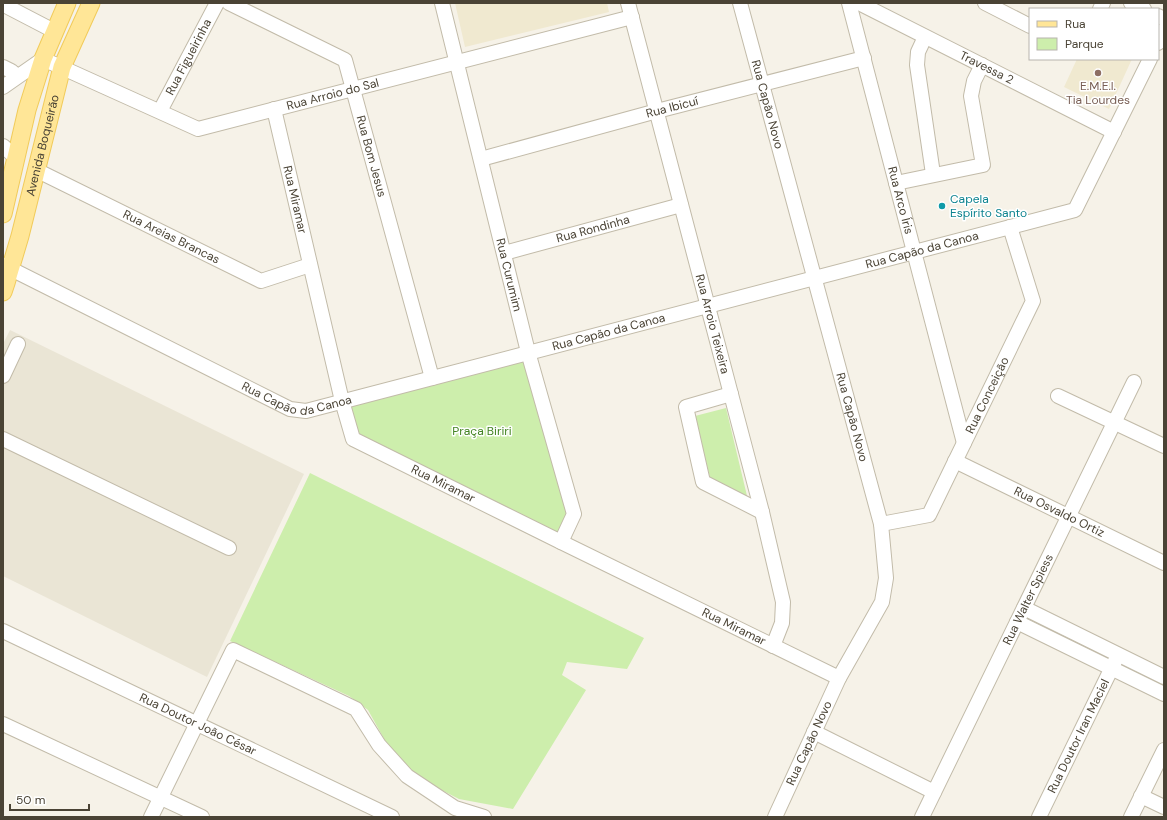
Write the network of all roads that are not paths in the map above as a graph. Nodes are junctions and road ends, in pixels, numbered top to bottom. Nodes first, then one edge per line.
1 (67, 3) edge
2 (91, 3) edge
3 (217, 3) edge
4 (229, 3) edge
5 (442, 3) edge
6 (740, 3) edge
7 (849, 3) edge
8 (859, 3) edge
9 (984, 3) edge
10 (1132, 3) edge
11 (4, 4) dead end
12 (1142, 8) edge
13 (630, 10) edge
14 (1029, 26) edge
15 (1164, 30) edge
16 (54, 31) junction
17 (925, 37) junction
18 (1159, 40) edge
19 (864, 58) junction
20 (42, 59) junction
21 (1150, 60) edge
22 (456, 62) junction
23 (982, 65) junction
24 (3, 67) edge
25 (62, 67) junction
26 (17, 76) junction
27 (762, 84) junction
28 (3, 88) edge
29 (353, 89) junction
30 (274, 109) junction
31 (160, 111) junction
32 (657, 111) junction
33 (1114, 132) junction
34 (3, 146) edge
35 (16, 158) junction
36 (480, 159) junction
37 (36, 170) junction
38 (933, 174) junction
39 (896, 183) junction
40 (681, 205) junction
41 (3, 214) edge
42 (1010, 227) junction
43 (914, 252) junction
44 (504, 253) junction
45 (310, 265) junction
46 (7, 266) edge
47 (815, 278) junction
48 (3, 292) edge
49 (708, 306) junction
50 (18, 344) dead end
51 (528, 352) junction
52 (3, 376) edge
53 (432, 378) junction
54 (1134, 382) dead end
55 (731, 394) junction
56 (1058, 396) dead end
57 (342, 401) junction
58 (1114, 422) junction
59 (3, 439) edge
60 (964, 443) junction
61 (1164, 446) edge
62 (3, 449) edge
63 (955, 461) junction
64 (762, 512) junction
65 (1069, 516) junction
66 (881, 524) junction
67 (561, 542) junction
68 (1164, 563) edge
69 (1024, 608) junction
70 (1017, 622) junction
71 (3, 631) edge
72 (773, 646) junction
73 (1118, 655) junction
74 (1112, 669) junction
75 (1164, 677) edge
76 (839, 678) junction
77 (1164, 694) edge
78 (3, 724) edge
79 (196, 724) junction
80 (814, 732) junction
81 (1164, 750) edge
82 (934, 792) junction
83 (1141, 796) junction
84 (160, 798) junction
85 (1164, 807) edge
86 (453, 813) edge
87 (151, 817) edge
88 (202, 817) edge
89 (392, 817) edge
90 (484, 817) edge
91 (775, 817) edge
92 (922, 817) edge
93 (1039, 817) edge
94 (1131, 817) edge

1 - 16 main road, Avenida Boqueirão
2 - 25 main road, Avenida Boqueirão
3 - 31 street, Rua Figueirinha
4 - 29 street, Rua Bom Jesus
5 - 22 street, Rua Curumim
6 - 27 street, Rua Capão Novo
7 - 19 street, Rua Arco Íris
8 - 17 street, Travessa 2
9 - 14 street
10 - 12 street
11 - 16 street
13 - 22 street, Rua Arroio do Sal
13 - 32 street, Rua Arroio Teixeira
15 - 18 street
16 - 20 main road, Avenida Boqueirão
17 - 23 street, Travessa 2
17 - 38 street
19 - 27 street, Rua Ibicuí
19 - 39 street, Rua Arco Íris
20 - 25 street, Rua Arroio do Sal
20 - 26 street
20 - 35 main road, Avenida Boqueirão
21 - 33 street, Rua Capão da Canoa
22 - 29 street, Rua Arroio do Sal
22 - 36 street, Rua Curumim
23 - 33 street, Travessa 2
23 - 38 street
24 - 26 street
25 - 31 street, Rua Arroio do Sal
25 - 37 main road, Avenida Boqueirão
26 - 28 street
27 - 32 street, Rua Ibicuí
27 - 47 street, Rua Capão Novo
29 - 30 street, Rua Arroio do Sal
29 - 53 street, Rua Bom Jesus
30 - 31 street, Rua Arroio do Sal
30 - 45 street, Rua Miramar
32 - 36 street, Rua Ibicuí
32 - 40 street, Rua Arroio Teixeira
33 - 42 street, Rua Capão da Canoa
34 - 35 street
35 - 41 main road, Avenida Boqueirão
36 - 44 street, Rua Curumim
37 - 45 street, Rua Areias Brancas
37 - 46 main road, Avenida Boqueirão
38 - 39 street
39 - 43 street, Rua Arco Íris
40 - 44 street, Rua Rondinha
40 - 49 street, Rua Arroio Teixeira
42 - 43 street, Rua Capão da Canoa
42 - 60 street, Rua Conceição
43 - 47 street, Rua Capão da Canoa
43 - 60 street, Rua Arco Íris
44 - 51 street, Rua Curumim
45 - 57 street, Rua Miramar
46 - 48 main road, Avenida Boqueirão
46 - 57 street, Rua Capão da Canoa
47 - 49 street, Rua Capão da Canoa
47 - 66 street, Rua Capão Novo
49 - 51 street, Rua Capão da Canoa
49 - 55 street, Rua Arroio Teixeira
50 - 52 street
51 - 53 street, Rua Capão da Canoa
51 - 67 street, Rua Curumim
53 - 57 street, Rua Capão da Canoa
54 - 58 street, Rua Walter Spiess
55 - 64 street, Rua Arroio Teixeira
55 - 64 street
56 - 58 street
57 - 67 street, Rua Miramar
58 - 61 street
58 - 65 street, Rua Walter Spiess
59 - 62 street
60 - 63 street, Rua Conceição
63 - 65 street, Rua Osvaldo Ortiz
63 - 66 street, Rua Conceição
64 - 72 street, Rua Arroio Teixeira
65 - 68 street, Rua Osvaldo Ortiz
65 - 69 street, Rua Walter Spiess
66 - 76 street, Rua Capão Novo
67 - 72 street, Rua Miramar
69 - 70 street, Rua Walter Spiess
69 - 73 street
70 - 74 street
70 - 82 street, Rua Walter Spiess
71 - 79 street, Rua Doutor João César
72 - 76 street, Rua Miramar
73 - 74 street, Rua Doutor Iran Maciel
73 - 75 street
74 - 77 street
74 - 93 street, Rua Doutor Iran Maciel
76 - 80 street, Rua Capão Novo
78 - 84 street
79 - 84 street
79 - 86 street
79 - 89 street, Rua Doutor João César
80 - 82 street
80 - 91 street, Rua Capão Novo
81 - 83 street
82 - 92 street, Rua Walter Spiess
83 - 85 street
83 - 94 street
84 - 87 street
84 - 88 street
86 - 90 street

